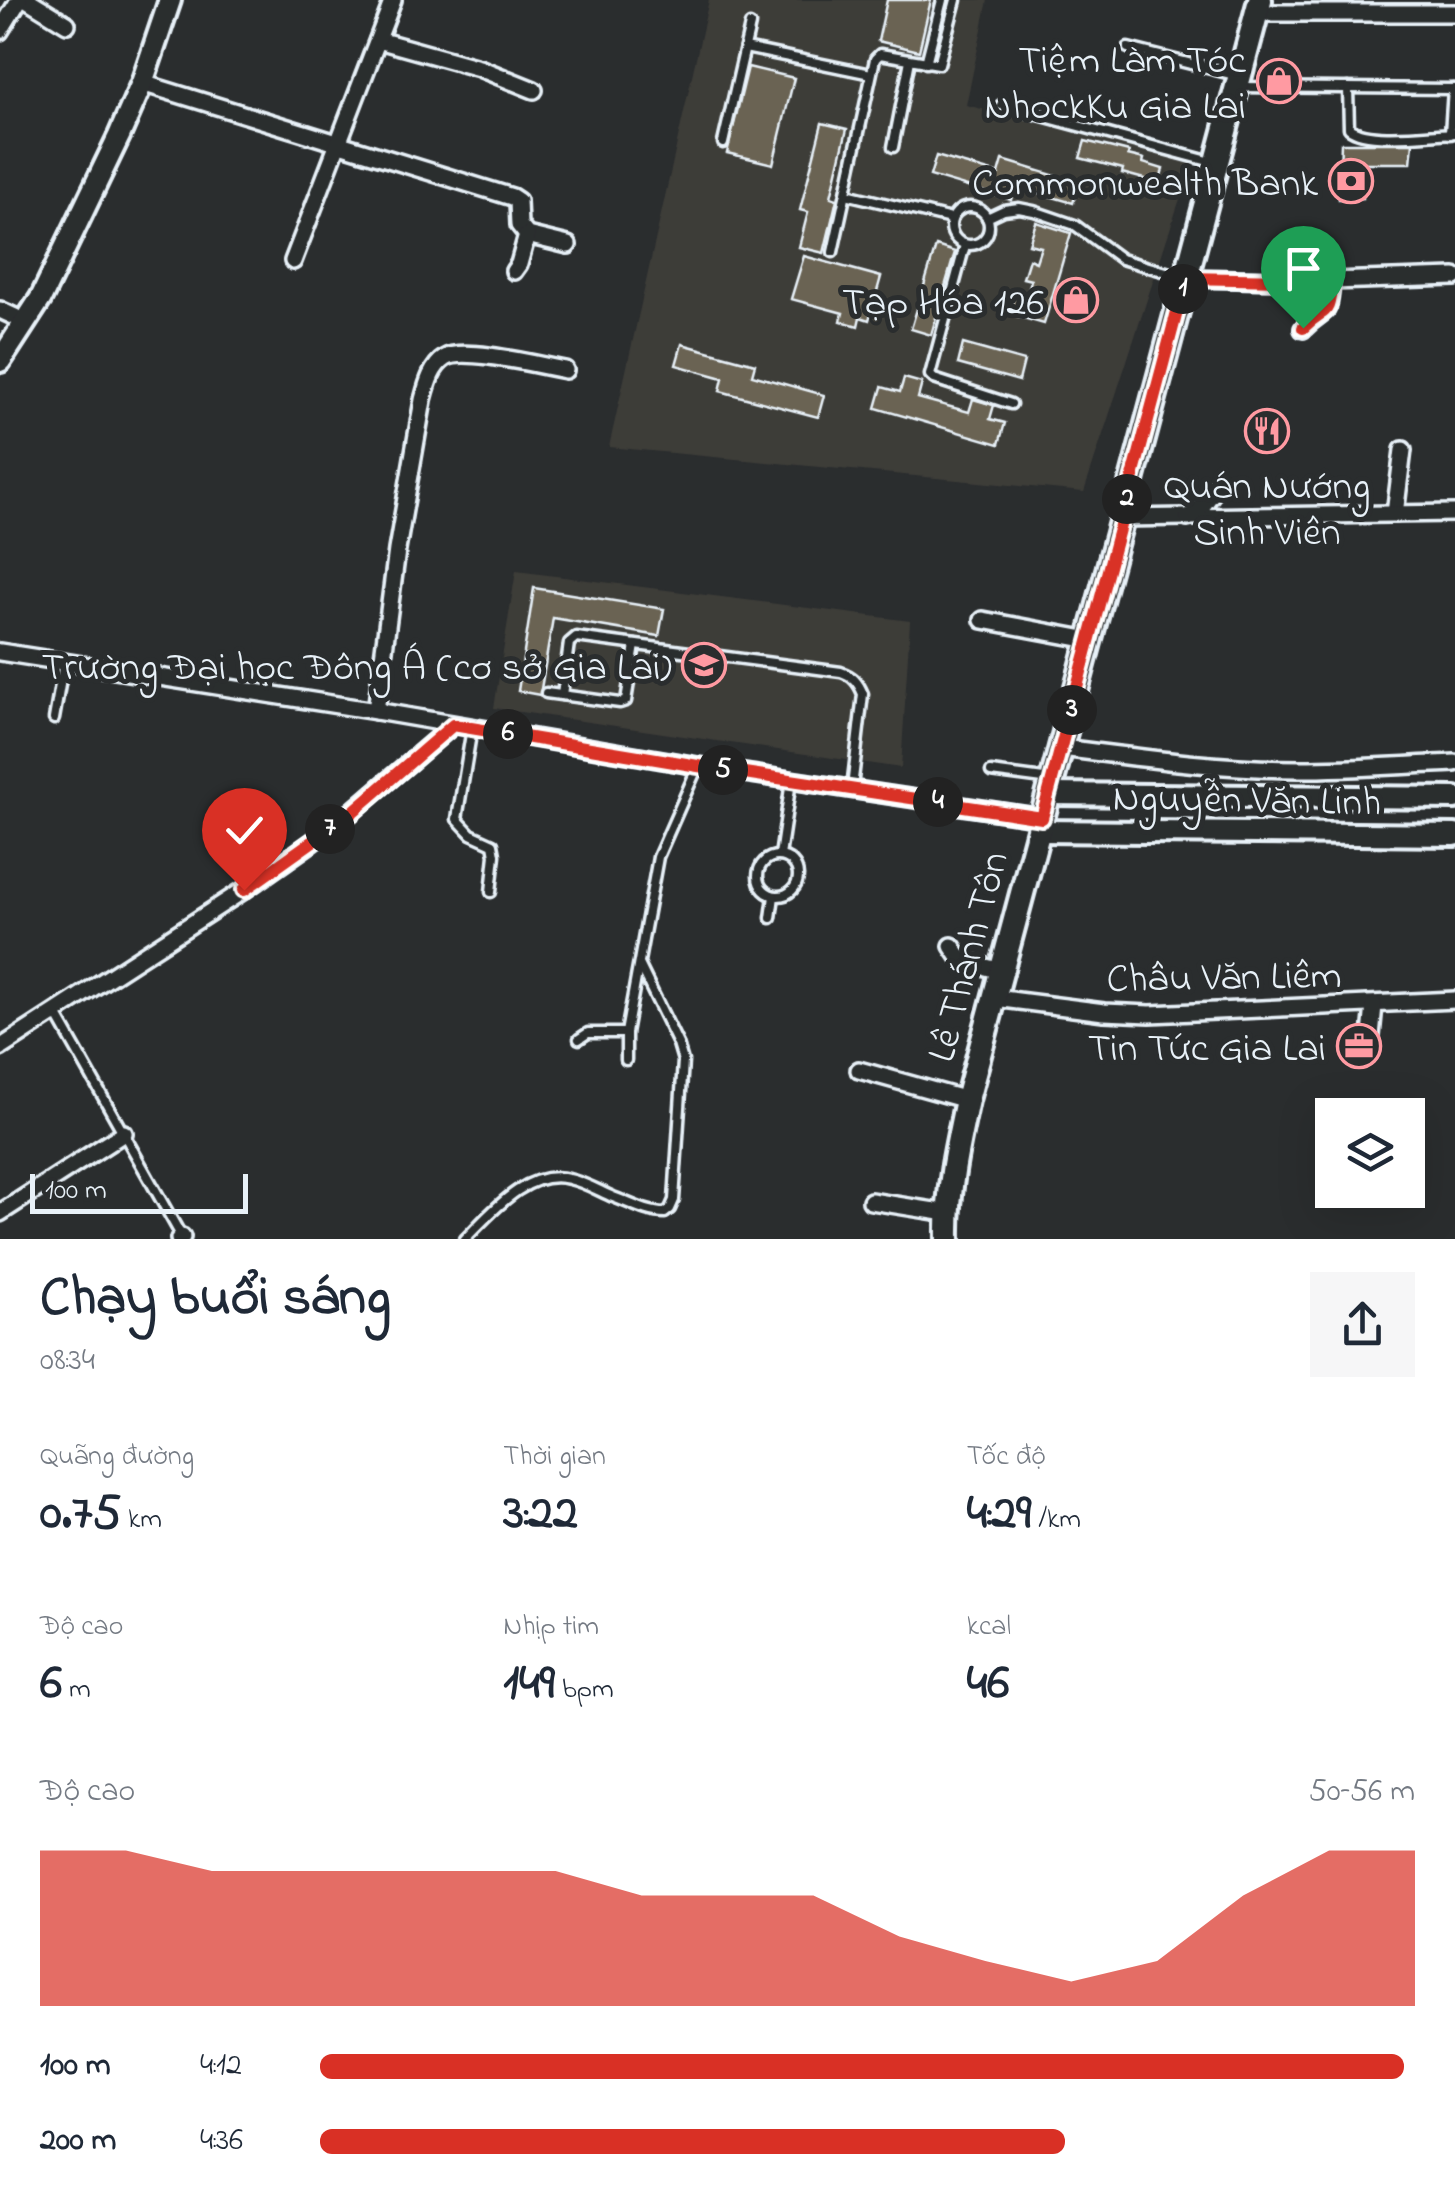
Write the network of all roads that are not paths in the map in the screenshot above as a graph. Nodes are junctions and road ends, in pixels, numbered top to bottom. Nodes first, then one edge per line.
1 (19, 0) edge
2 (28, 0) edge
3 (170, 0) edge
4 (393, 0) edge
5 (942, 0) edge
6 (956, 0) edge
7 (1258, 6) edge
8 (1455, 13) edge
9 (67, 24) dead end
10 (750, 25) dead end
11 (0, 31) edge
12 (378, 40) junction
13 (744, 48) junction
14 (1128, 48) dead end
15 (910, 60) junction
16 (926, 63) junction
17 (871, 74) junction
18 (142, 82) junction
19 (1238, 82) junction
20 (1348, 88) junction
21 (1454, 89) edge
22 (534, 90) dead end
23 (1001, 105) dead end
24 (1452, 133) edge
25 (723, 143) dead end
26 (338, 144) junction
27 (892, 147) dead end
28 (1217, 163) junction
29 (846, 194) junction
30 (987, 218) junction
31 (952, 219) junction
32 (527, 235) junction
33 (965, 244) junction
34 (568, 246) dead end
35 (833, 252) dead end
36 (293, 261) dead end
37 (514, 271) dead end
38 (1455, 277) edge
39 (1186, 278) junction
40 (1332, 281) junction
41 (0, 310) edge
42 (26, 322) junction
43 (1303, 328) dead end
44 (0, 361) edge
45 (565, 370) dead end
46 (1011, 404) dead end
47 (1403, 450) dead end
48 (1220, 483) dead end
49 (1455, 513) edge
50 (1395, 514) junction
51 (1122, 518) junction
52 (1188, 518) junction
53 (983, 620) dead end
54 (1090, 640) junction
55 (634, 644) junction
56 (0, 652) edge
57 (64, 662) junction
58 (546, 693) dead end
59 (562, 695) junction
60 (376, 711) junction
61 (54, 719) dead end
62 (453, 725) junction
63 (472, 728) junction
64 (1062, 748) junction
65 (1455, 762) edge
66 (698, 766) junction
67 (991, 772) dead end
68 (791, 780) junction
69 (1051, 787) junction
70 (852, 788) junction
71 (1455, 798) edge
72 (1040, 824) junction
73 (1455, 836) edge
74 (780, 856) junction
75 (491, 892) dead end
76 (774, 896) junction
77 (771, 918) dead end
78 (952, 946) dead end
79 (640, 964) junction
80 (1002, 971) junction
81 (995, 998) junction
82 (1455, 1000) edge
83 (1374, 1005) junction
84 (55, 1012) junction
85 (626, 1033) junction
86 (1371, 1036) dead end
87 (579, 1039) dead end
88 (0, 1048) edge
89 (626, 1060) dead end
90 (859, 1070) dead end
91 (967, 1100) junction
92 (124, 1133) junction
93 (871, 1201) dead end
94 (0, 1212) edge
95 (948, 1213) junction
96 (181, 1238) edge
97 (465, 1239) edge
98 (948, 1239) edge

1 - 11 street
2 - 9 street
3 - 18 street
4 - 12 street
5 - 16 lane
6 - 16 lane
7 - 8 street
7 - 19 main road, Lê Thánh Tôn
10 - 13 lane
12 - 22 street
12 - 26 street
13 - 17 lane
13 - 25 lane
14 - 19 lane
15 - 16 lane
15 - 17 lane
15 - 27 lane
17 - 29 lane
18 - 26 street
18 - 42 street
19 - 20 lane
19 - 28 main road, Lê Thánh Tôn
20 - 21 lane
20 - 24 lane
21 - 24 lane
23 - 28 lane
26 - 32 street
26 - 36 street
28 - 39 main road, Lê Thánh Tôn
29 - 31 lane
29 - 35 lane
30 - 31 lane
30 - 33 lane
30 - 39 lane
31 - 33 lane
32 - 34 street
32 - 37 street
33 - 46 lane
38 - 40 street
39 - 40 street
39 - 51 main road, Lê Thánh Tôn
40 - 43 street
41 - 42 street
42 - 44 street
45 - 60 street
47 - 50 street
48 - 52 street
49 - 50 street
50 - 52 street
51 - 52 street
51 - 54 main road, Lê Thánh Tôn
53 - 54 street
54 - 64 main road, Lê Thánh Tôn
55 - 59 lane
55 - 59 lane
55 - 70 lane
56 - 57 street
57 - 60 street
57 - 61 lane
58 - 59 lane
60 - 62 street
62 - 63 street
62 - 84 street
63 - 66 street
63 - 75 lane
64 - 65 street, Nguyễn Văn Linh
64 - 69 main road, Lê Thánh Tôn
66 - 68 street
66 - 79 lane
67 - 69 lane
68 - 70 street
68 - 74 lane
69 - 71 street, Nguyễn Văn Linh
69 - 72 main road, Lê Thánh Tôn
70 - 72 street
72 - 73 street, Nguyễn Văn Linh
72 - 80 main road, Lê Thánh Tôn
74 - 76 lane
74 - 76 lane
76 - 77 lane
78 - 80 street
79 - 85 lane
79 - 97 lane
80 - 81 main road, Lê Thánh Tôn
81 - 83 street, Châu Văn Liêm
81 - 91 main road, Lê Thánh Tôn
82 - 83 street, Châu Văn Liêm
83 - 86 street
84 - 88 street
84 - 92 lane
85 - 87 lane
85 - 89 lane
90 - 91 street
91 - 95 main road, Lê Thánh Tôn
92 - 94 street
92 - 96 lane
93 - 95 street
95 - 98 main road, Lê Thánh Tôn

